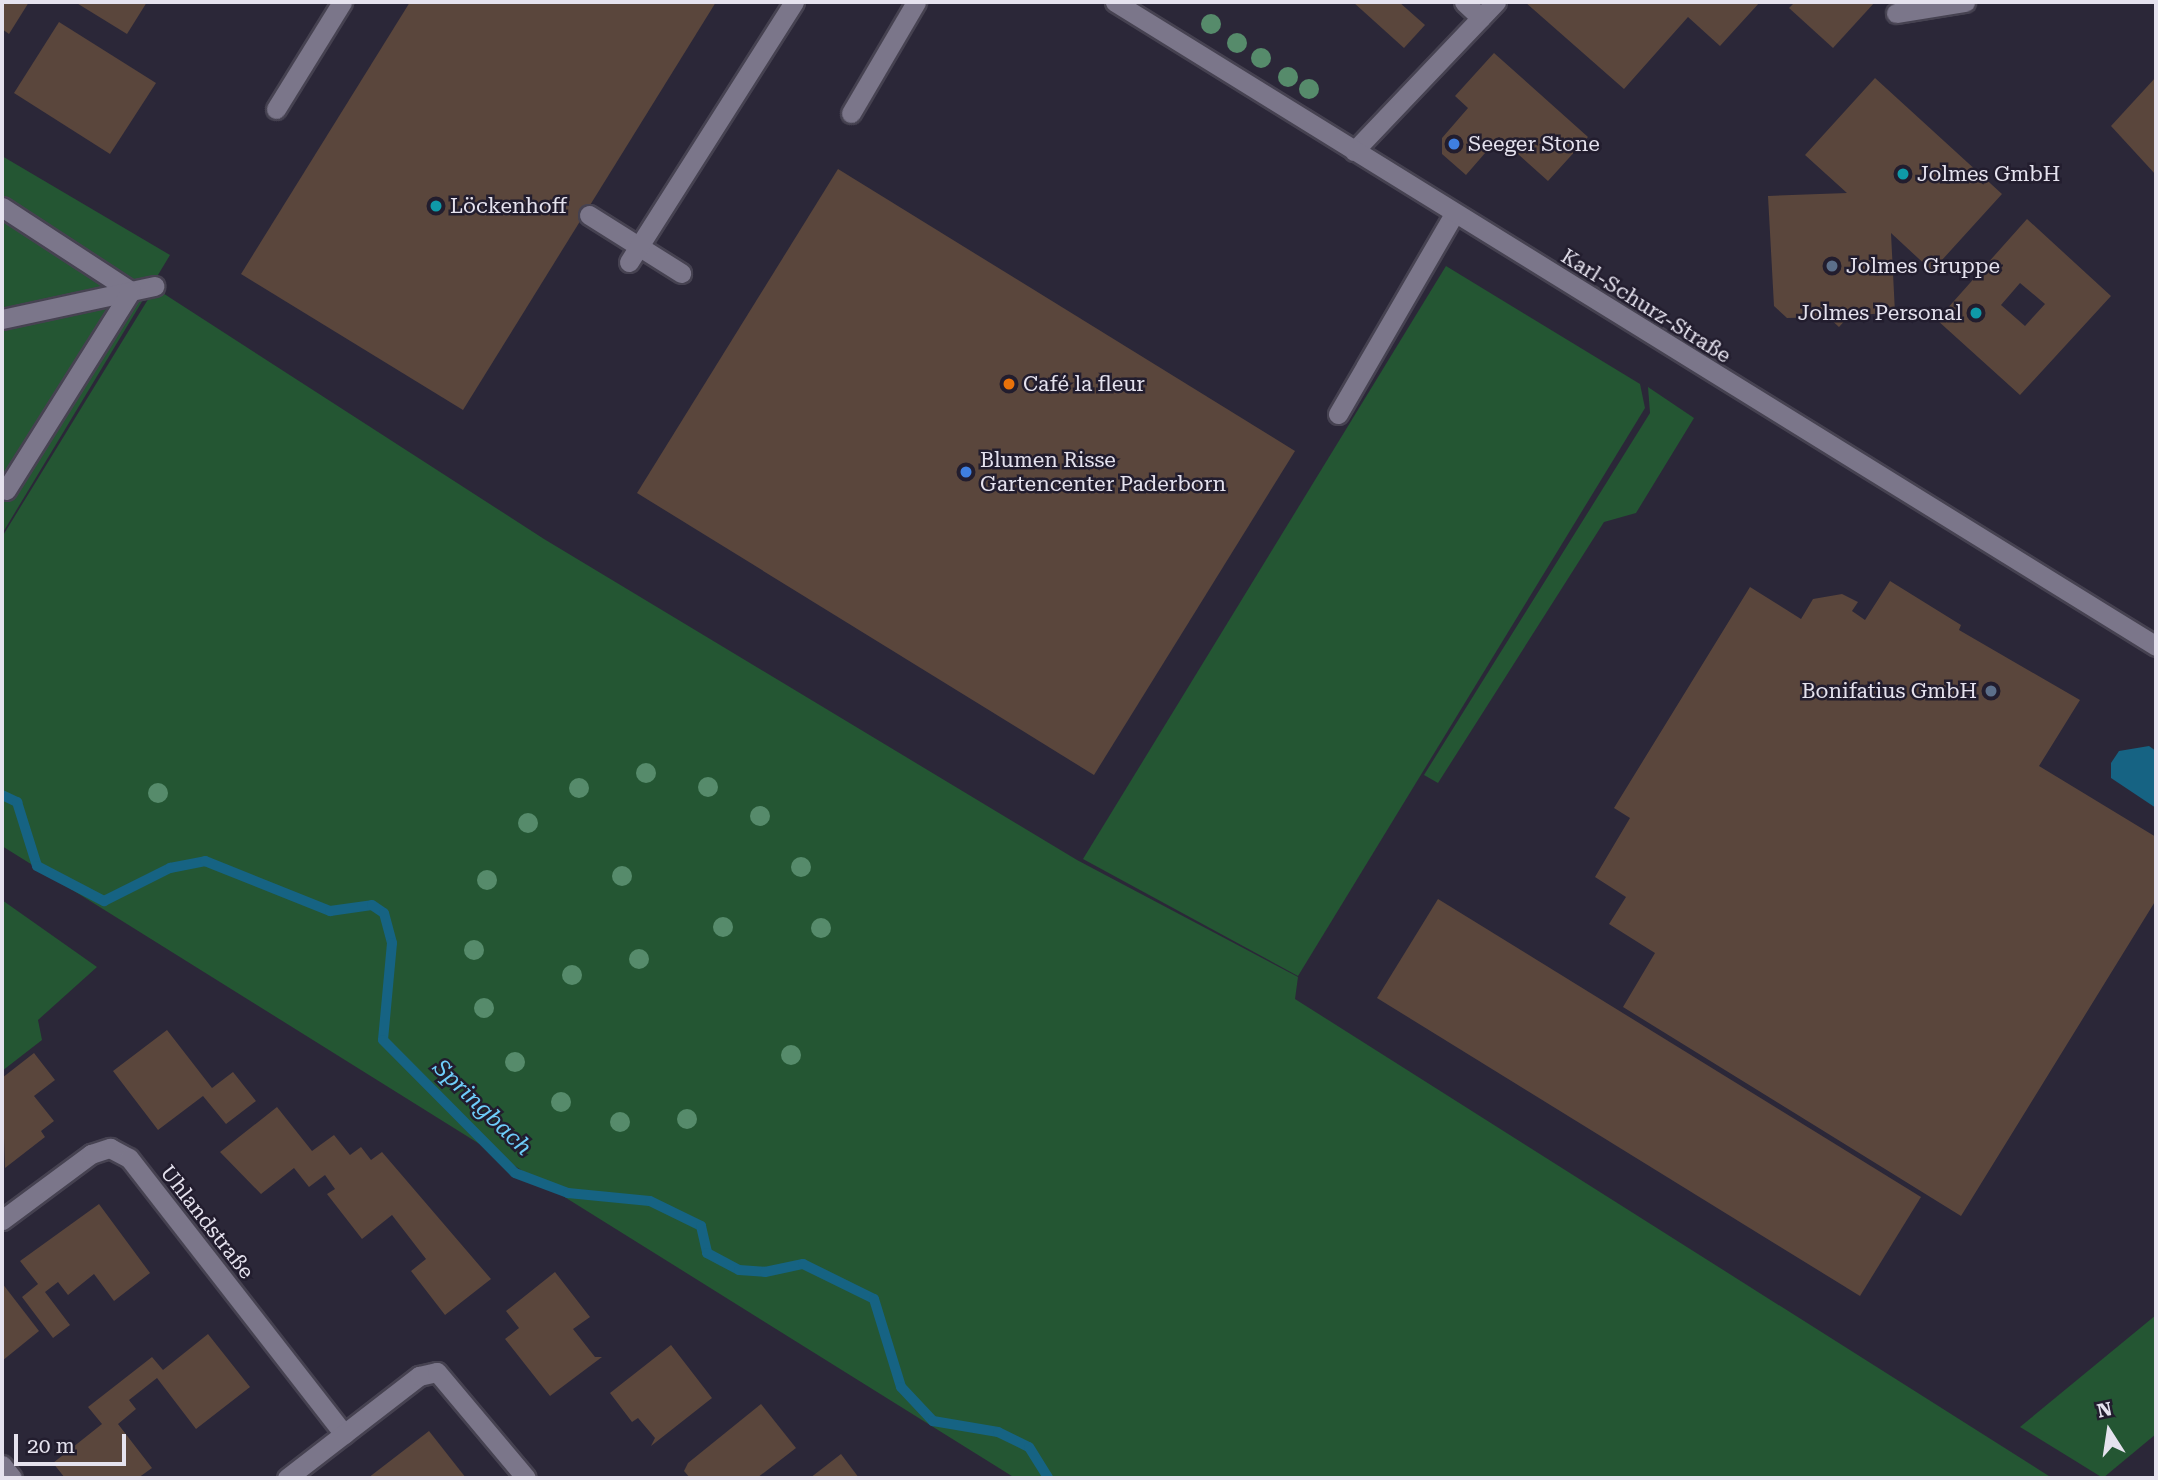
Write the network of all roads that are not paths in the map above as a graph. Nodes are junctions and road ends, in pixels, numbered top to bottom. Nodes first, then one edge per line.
1 (342, 2) edge
2 (794, 2) edge
3 (916, 2) edge
4 (1115, 2) edge
5 (1464, 2) edge
6 (1496, 2) edge
7 (1965, 2) edge
8 (1896, 13) dead end
9 (1481, 18) junction
10 (276, 108) dead end
11 (850, 113) dead end
12 (1354, 151) junction
13 (2, 207) edge
14 (1454, 214) junction
15 (589, 215) dead end
16 (634, 255) junction
17 (681, 273) dead end
18 (155, 286) dead end
19 (131, 291) junction
20 (2, 319) edge
21 (1338, 414) dead end
22 (6, 490) dead end
23 (2156, 646) edge
24 (2, 1220) edge
25 (344, 1434) junction
26 (2, 1465) edge
27 (12, 1478) edge
28 (287, 1478) edge
29 (526, 1478) edge

1 - 10 street
2 - 16 street
3 - 11 street
4 - 12 street, Karl-Schurz-Straße
5 - 9 street
6 - 9 street
7 - 8 street
9 - 12 street
12 - 14 street, Karl-Schurz-Straße
13 - 19 street
14 - 21 street
14 - 23 street, Karl-Schurz-Straße
15 - 16 street
16 - 17 street
18 - 19 street
19 - 20 street
19 - 22 street
24 - 25 street, Uhlandstraße
25 - 28 street
25 - 29 street
26 - 27 street

